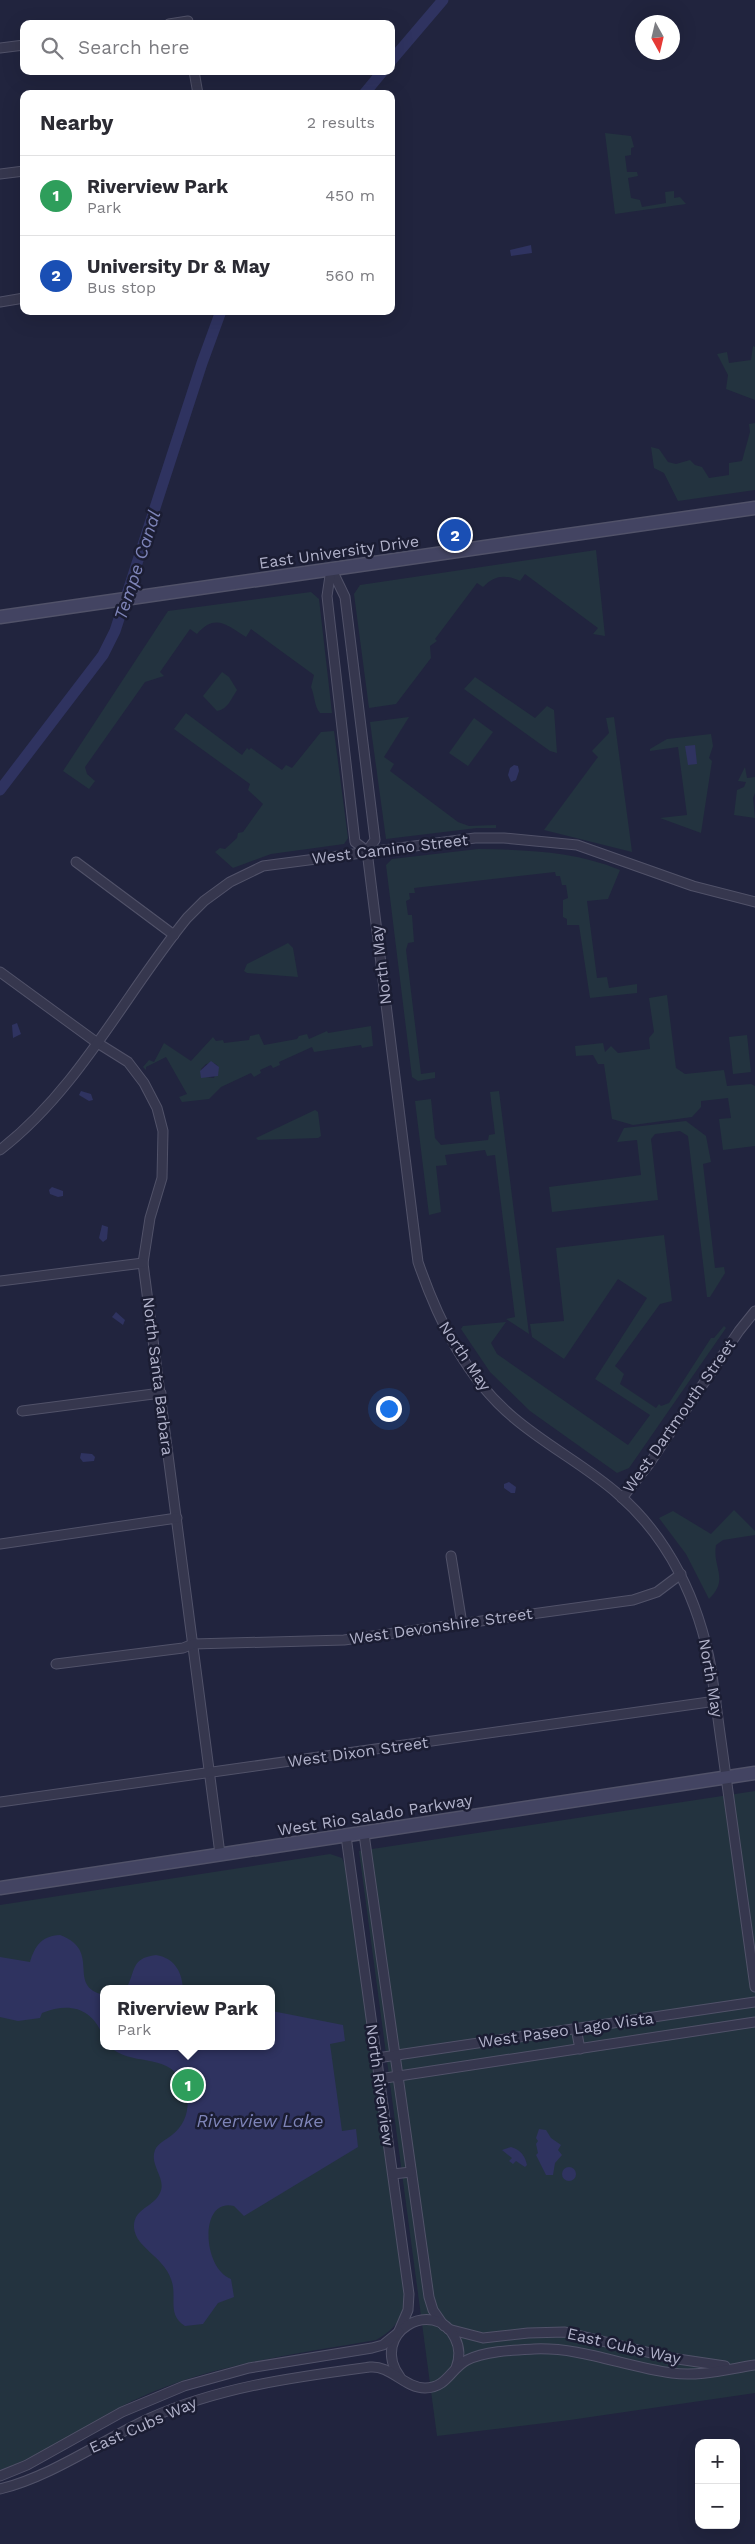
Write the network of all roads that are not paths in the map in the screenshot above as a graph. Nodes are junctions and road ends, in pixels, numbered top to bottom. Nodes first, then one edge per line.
1 (20, 46) edge
2 (0, 48) edge
3 (195, 75) edge
4 (197, 90) edge
5 (20, 172) edge
6 (0, 174) edge
7 (20, 299) edge
8 (0, 302) edge
9 (755, 508) edge
10 (331, 568) junction
11 (0, 617) edge
12 (367, 851) junction
13 (76, 862) dead end
14 (755, 902) edge
15 (174, 935) junction
16 (0, 972) edge
17 (96, 1042) junction
18 (0, 1150) edge
19 (144, 1263) junction
20 (0, 1281) edge
21 (755, 1311) edge
22 (161, 1393) junction
23 (22, 1411) dead end
24 (622, 1498) junction
25 (177, 1518) junction
26 (0, 1544) edge
27 (452, 1556) dead end
28 (681, 1574) junction
29 (462, 1624) junction
30 (193, 1644) junction
31 (56, 1664) dead end
32 (716, 1701) junction
33 (208, 1772) junction
34 (755, 1773) edge
35 (727, 1777) junction
36 (0, 1802) edge
37 (364, 1834) junction
38 (346, 1836) junction
39 (220, 1854) junction
40 (0, 1888) edge
41 (755, 1987) edge
42 (755, 2002) edge
43 (755, 2022) edge
44 (576, 2028) junction
45 (580, 2048) junction
46 (395, 2055) junction
47 (377, 2058) junction
48 (398, 2076) junction
49 (380, 2079) junction
50 (411, 2172) junction
51 (392, 2174) junction
52 (446, 2327) junction
53 (399, 2332) junction
54 (755, 2365) edge
55 (741, 2367) junction
56 (455, 2370) junction
57 (408, 2383) junction
58 (0, 2476) edge
59 (0, 2489) edge

1 - 2 street
3 - 4 street
5 - 6 street
7 - 8 street
9 - 10 main road, East University Drive
10 - 11 main road, East University Drive
10 - 12 street, North May
10 - 12 street, North May
12 - 14 street, West Camino Street
12 - 15 street, West Camino Street
12 - 24 street, North May
13 - 15 street
15 - 17 street, West Camino Street
16 - 17 street, North Santa Barbara
17 - 18 street, West Camino Street
17 - 19 street, North Santa Barbara
19 - 20 street
19 - 22 street, North Santa Barbara
21 - 24 street, West Dartmouth Street
22 - 23 street
22 - 25 street, North Santa Barbara
24 - 28 street, North May
25 - 26 street
25 - 30 street, North Santa Barbara
27 - 29 street
28 - 29 street, West Devonshire Street
28 - 32 street, North May
29 - 30 street, West Devonshire Street
30 - 31 street, West Devonshire Street
30 - 33 street, North Santa Barbara
32 - 33 street, West Dixon Street
32 - 35 street, North May
33 - 36 street, West Dixon Street
33 - 39 street, North Santa Barbara
34 - 35 main road, West Rio Salado Parkway
35 - 37 main road, West Rio Salado Parkway
35 - 41 street, North May
37 - 38 main road, West Rio Salado Parkway
37 - 46 street, North Riverview
38 - 39 main road, West Rio Salado Parkway
38 - 47 street, North Riverview
39 - 40 main road, West Rio Salado Parkway
42 - 44 street, West Paseo Lago Vista
43 - 45 street, West Paseo Lago Vista
44 - 45 street
44 - 46 street, West Paseo Lago Vista
45 - 48 street, West Paseo Lago Vista
46 - 47 street, West Paseo Lago Vista
46 - 48 street, North Riverview
47 - 49 street, North Riverview
48 - 49 street, West Paseo Lago Vista
48 - 50 street, North Riverview
49 - 51 street, North Riverview
50 - 51 street
50 - 52 street, North Riverview
51 - 53 street, North Riverview
52 - 53 street, East Cubs Way
52 - 55 street, East Cubs Way
52 - 56 street
53 - 57 street
53 - 58 street, East Cubs Way
54 - 55 street, East Cubs Way
55 - 56 street, East Cubs Way
56 - 57 street, East Cubs Way
57 - 59 street, East Cubs Way

